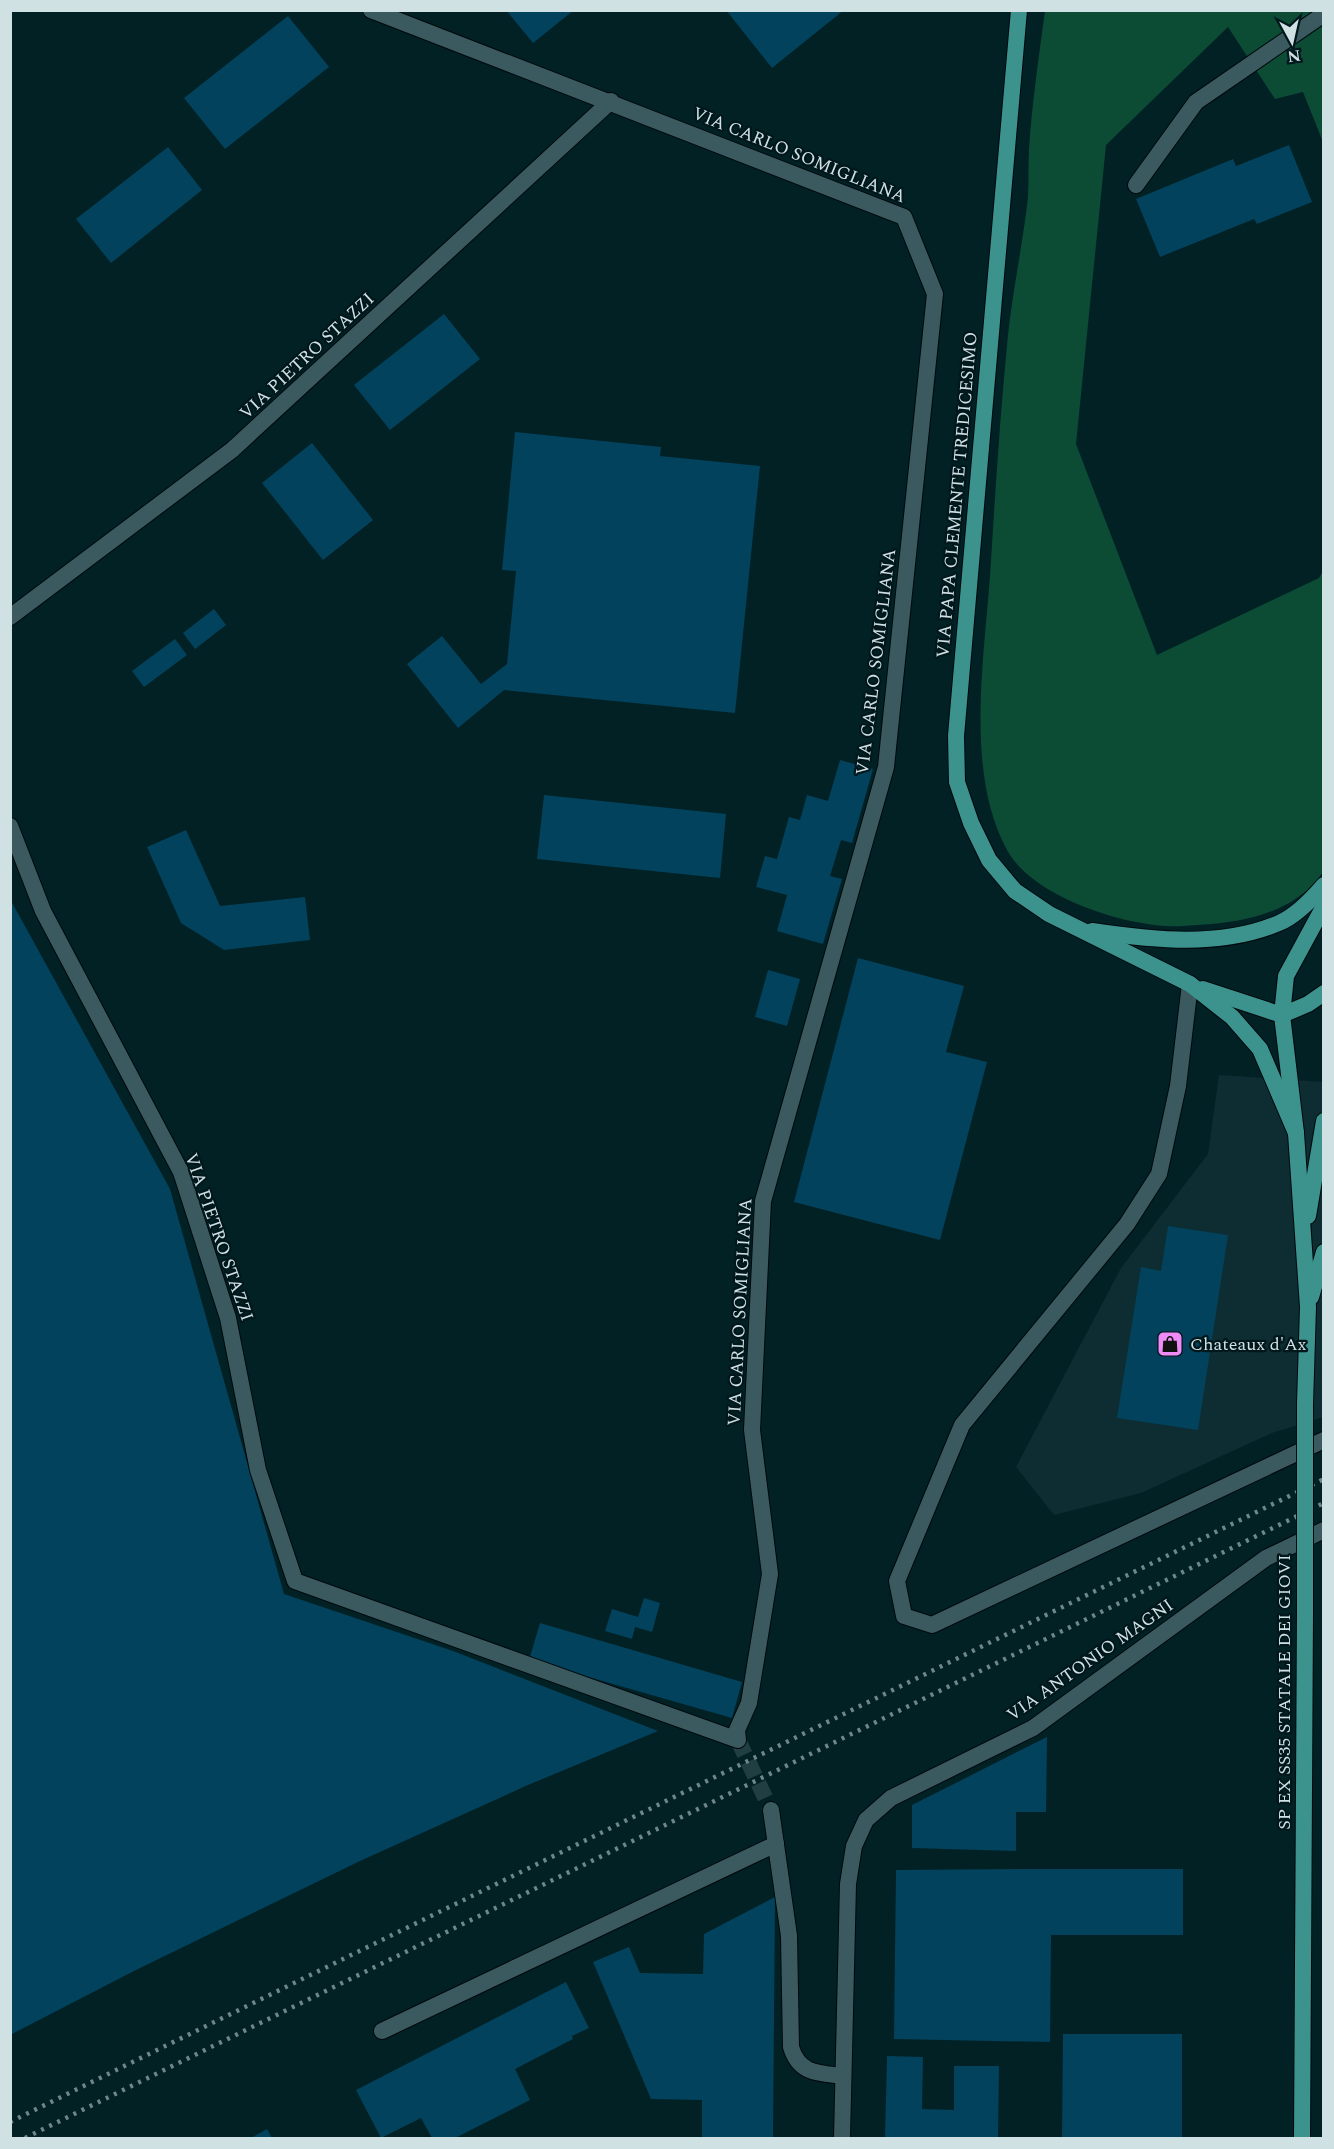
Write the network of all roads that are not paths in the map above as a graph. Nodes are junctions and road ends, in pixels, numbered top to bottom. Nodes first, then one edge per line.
1 (371, 10) edge
2 (1019, 10) edge
3 (1323, 15) edge
4 (611, 101) junction
5 (1137, 185) dead end
6 (10, 617) edge
7 (10, 826) edge
8 (1323, 885) edge
9 (1323, 906) edge
10 (1082, 929) junction
11 (1190, 984) junction
12 (1323, 993) edge
13 (1282, 1015) junction
14 (1323, 1122) edge
15 (1296, 1132) junction
16 (1303, 1246) junction
17 (1323, 1252) edge
18 (1308, 1307) junction
19 (1323, 1440) edge
20 (1323, 1530) edge
21 (295, 1581) joint
22 (771, 1810) tunnel mouth
23 (776, 1844) junction
24 (382, 2031) dead end
25 (843, 2076) junction
26 (842, 2139) edge
27 (1302, 2139) edge

1 - 4 street, VIA CARLO SOMIGLIANA
2 - 10 main road, VIA PAPA CLEMENTE TREDICESIMO
3 - 5 street
4 - 6 street, VIA PIETRO STAZZI
4 - 21 street, VIA CARLO SOMIGLIANA
7 - 21 street, VIA PIETRO STAZZI
8 - 10 main road
9 - 13 main road, SP EX SS35 STATALE DEI GIOVI
10 - 11 main road
11 - 13 main road
11 - 15 main road
11 - 19 street
12 - 13 main road
13 - 15 main road, SP EX SS35 STATALE DEI GIOVI
14 - 16 main road, SP EX SS35 STATALE DEI GIOVI
15 - 16 main road, SP EX SS35 STATALE DEI GIOVI
16 - 18 main road, SP EX SS35 STATALE DEI GIOVI
17 - 18 main road
18 - 27 main road, SP EX SS35 STATALE DEI GIOVI, bridge
20 - 25 street, VIA ANTONIO MAGNI
22 - 23 street
23 - 24 street
23 - 25 street
25 - 26 street, VIA ANTONIO MAGNI

